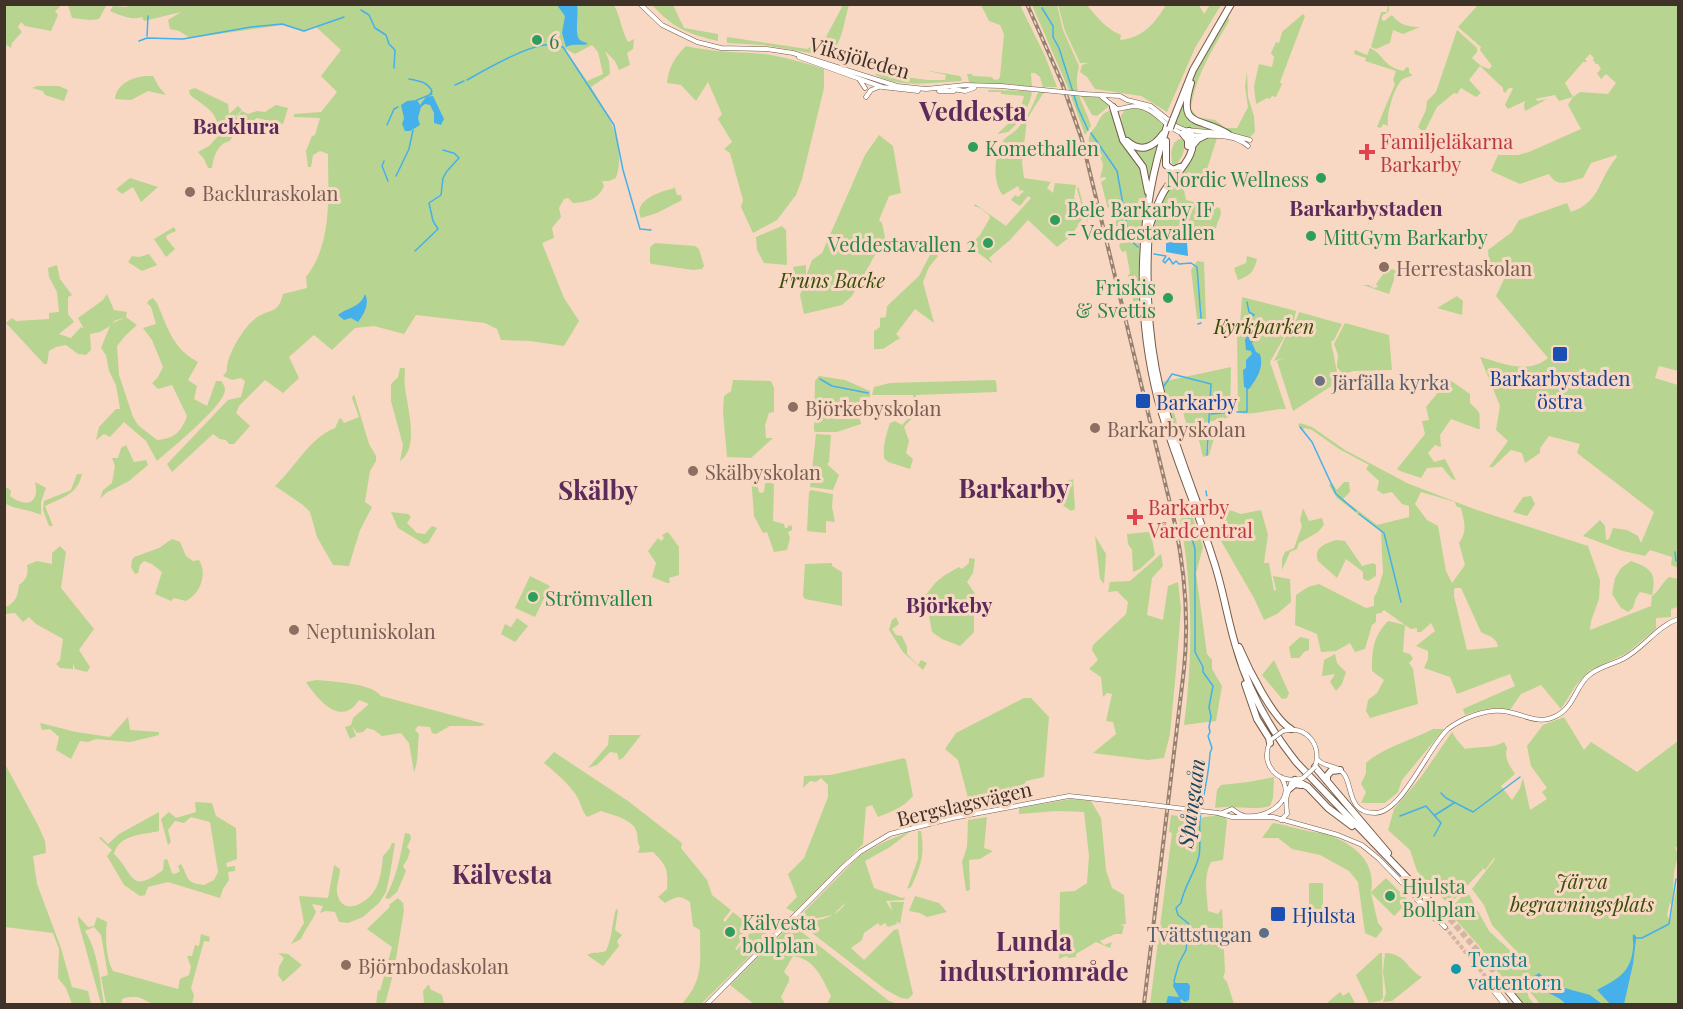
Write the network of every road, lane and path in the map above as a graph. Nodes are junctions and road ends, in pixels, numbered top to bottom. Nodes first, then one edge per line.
1 (640, 4) edge
2 (1226, 4) edge
3 (1231, 4) edge
4 (785, 52) junction
5 (1202, 53) junction
6 (858, 78) junction
7 (882, 87) junction
8 (865, 88) dead end
9 (965, 88) junction
10 (1026, 88) junction
11 (978, 89) junction
12 (939, 90) junction
13 (1098, 95) junction
14 (1116, 96) junction
15 (866, 97) dead end
16 (1125, 99) junction
17 (1113, 106) junction
18 (1123, 108) junction
19 (1171, 119) junction
20 (1167, 128) junction
21 (1188, 133) junction
22 (1228, 134) junction
23 (1206, 135) junction
24 (1250, 140) dead end
25 (1166, 141) junction
26 (1248, 146) dead end
27 (1191, 149) junction
28 (1149, 202) junction
29 (1149, 228) junction
30 (1678, 619) edge
31 (1238, 646) junction
32 (1239, 660) junction
33 (1291, 729) junction
34 (1271, 741) junction
35 (1317, 759) junction
36 (1315, 767) junction
37 (1340, 770) junction
38 (1281, 777) junction
39 (1293, 780) junction
40 (1327, 782) junction
41 (1289, 789) junction
42 (1312, 791) junction
43 (1332, 800) junction
44 (1279, 807) junction
45 (1274, 810) junction
46 (1287, 813) junction
47 (1235, 814) junction
48 (1275, 818) junction
49 (1281, 820) junction
50 (1304, 825) junction
51 (1368, 838) junction
52 (1390, 855) junction
53 (1444, 927) tunnel mouth
54 (1489, 982) tunnel mouth
55 (1504, 988) tunnel mouth
56 (707, 1005) edge
57 (1505, 1005) edge
58 (1517, 1005) edge

1 - 4 main road, Viksjöleden
2 - 19 highway
3 - 5 highway
4 - 6 main road, Viksjöleden
4 - 9 main road, Viksjöleden
5 - 19 highway
5 - 22 highway
6 - 7 main road, Viksjöleden
6 - 8 main road
7 - 12 main road, Viksjöleden
7 - 15 main road
9 - 10 main road, Viksjöleden
9 - 11 main road, Viksjöleden
9 - 12 main road, Viksjöleden
10 - 11 main road, Viksjöleden
10 - 13 main road, Viksjöleden, bridge
11 - 12 main road, Viksjöleden
13 - 14 main road, Viksjöleden
13 - 17 main road, Viksjöleden
14 - 16 main road
14 - 17 main road
16 - 18 main road
16 - 21 main road
17 - 18 main road
17 - 28 highway
18 - 20 highway
18 - 21 main road
19 - 20 highway, bridge
20 - 25 highway
20 - 28 highway
21 - 22 main road
21 - 23 main road
21 - 25 highway
21 - 27 highway
22 - 24 main road
23 - 26 main road
23 - 27 highway
25 - 29 highway
27 - 29 highway
28 - 32 highway
29 - 31 highway
30 - 37 main road
31 - 33 highway
31 - 43 highway
32 - 34 highway
32 - 43 highway
33 - 34 main road, bridge
33 - 35 main road
34 - 38 main road
35 - 36 main road
35 - 37 main road
36 - 37 main road
36 - 39 main road, bridge
36 - 40 highway
37 - 40 highway
38 - 39 main road
38 - 44 main road
39 - 41 main road
39 - 42 highway
40 - 52 highway
41 - 42 highway
41 - 46 main road
42 - 51 highway
43 - 51 highway
43 - 52 highway
44 - 45 main road, Bergslagsvägen
44 - 46 main road
45 - 47 main road, Bergslagsvägen
45 - 48 main road
46 - 49 main road
46 - 50 main road
47 - 48 main road, Bergslagsvägen
47 - 56 main road, Bergslagsvägen, bridge
48 - 49 main road, Bergslagsvägen
49 - 50 main road, Bergslagsvägen
50 - 53 main road
51 - 52 highway
54 - 57 main road
55 - 58 highway

